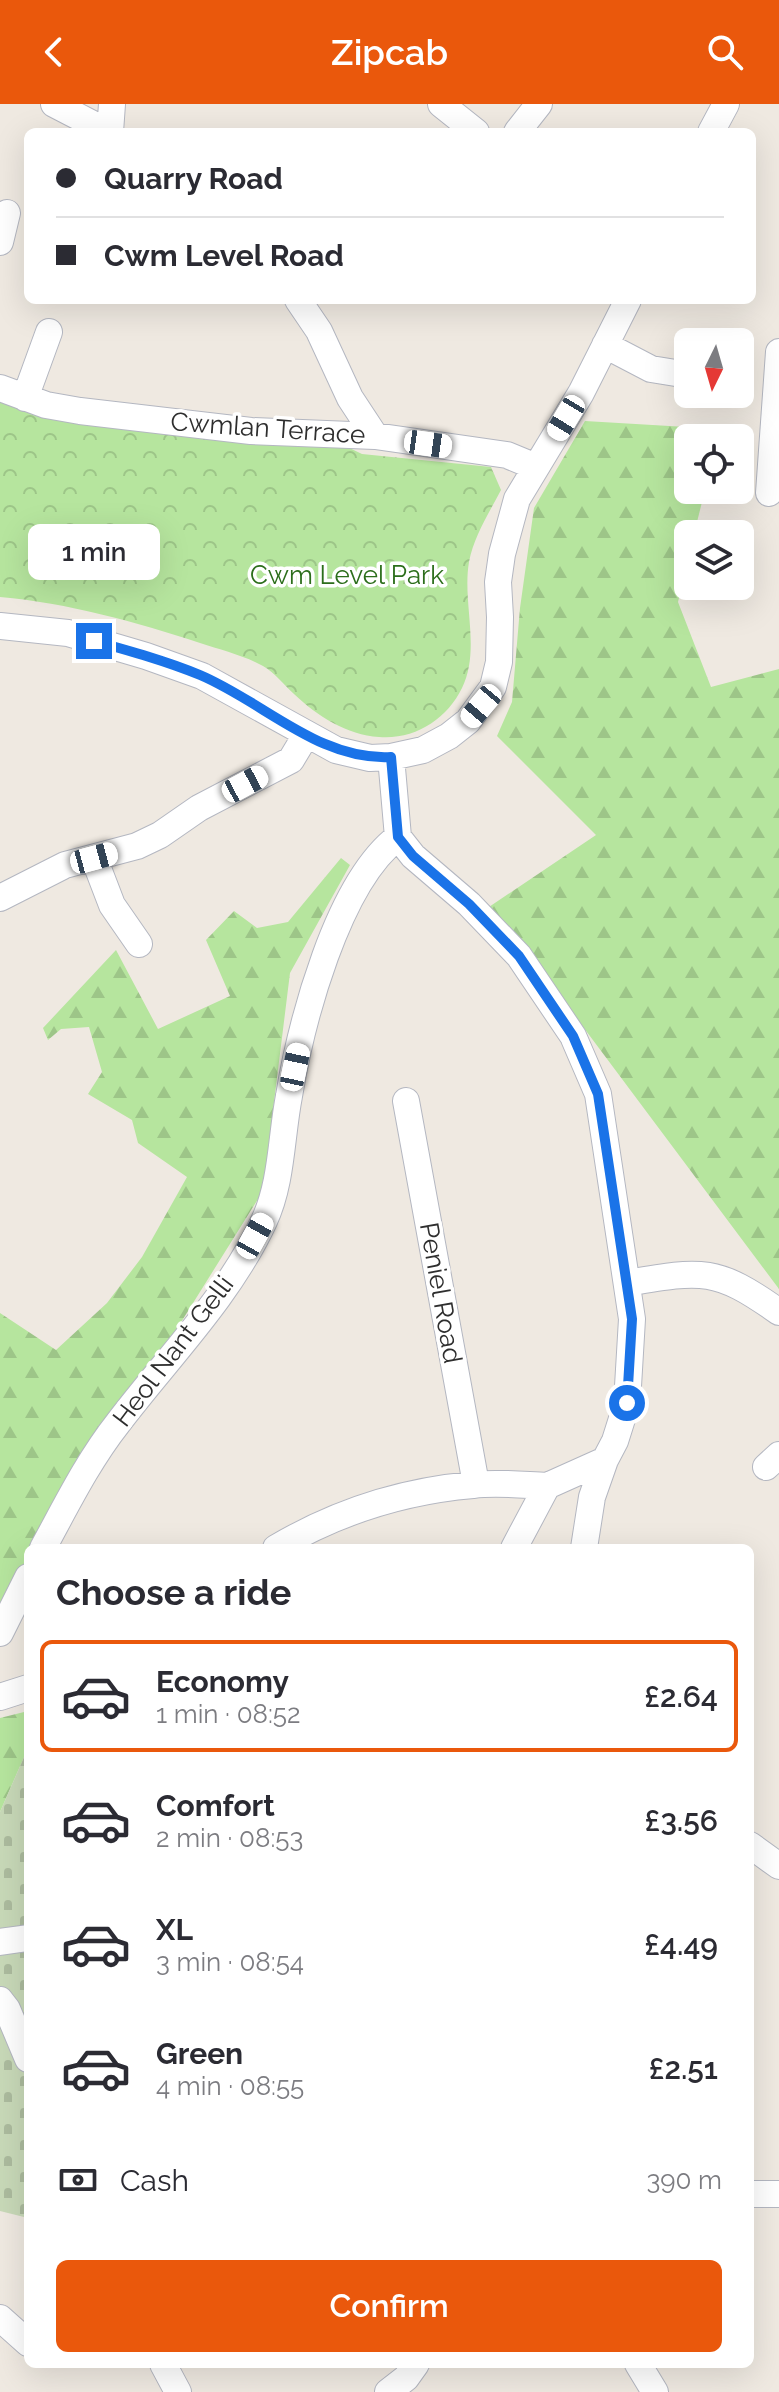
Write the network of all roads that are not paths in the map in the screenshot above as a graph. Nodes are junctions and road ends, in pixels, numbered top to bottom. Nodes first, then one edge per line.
1 (54, 104) edge
2 (112, 104) edge
3 (441, 104) edge
4 (539, 104) edge
5 (726, 104) edge
6 (101, 128) edge
7 (109, 128) edge
8 (471, 128) edge
9 (520, 128) edge
10 (713, 128) edge
11 (7, 213) dead end
12 (0, 242) edge
13 (301, 304) edge
14 (626, 304) edge
15 (49, 332) dead end
16 (605, 345) junction
17 (779, 352) edge
18 (674, 373) edge
19 (0, 388) edge
20 (25, 398) junction
21 (375, 436) junction
22 (536, 467) junction
23 (769, 493) dead end
24 (0, 626) edge
25 (306, 735) junction
26 (391, 757) junction
27 (398, 837) junction
28 (94, 858) junction
29 (0, 898) edge
30 (139, 944) dead end
31 (406, 1101) dead end
32 (627, 1283) junction
33 (779, 1312) edge
34 (605, 1460) junction
35 (476, 1484) junction
36 (547, 1486) junction
37 (45, 1544) edge
38 (282, 1544) edge
39 (516, 1544) edge
40 (585, 1544) edge
41 (24, 1585) edge
42 (0, 1633) edge
43 (24, 1689) edge
44 (0, 1697) edge
45 (754, 1848) edge
46 (779, 1866) edge
47 (24, 1939) edge
48 (0, 1942) edge
49 (0, 2000) edge
50 (24, 2049) edge
51 (754, 2194) edge
52 (779, 2194) edge
53 (0, 2318) edge
54 (24, 2339) edge
55 (24, 2343) edge
56 (0, 2346) edge
57 (165, 2368) edge
58 (413, 2368) edge
59 (178, 2392) edge
60 (388, 2392) edge

1 - 6 street
2 - 7 street
3 - 8 street
4 - 9 street
5 - 10 street
11 - 12 street
13 - 21 street
14 - 16 street
15 - 20 street
16 - 18 street
16 - 22 street
17 - 23 street
19 - 20 street, Cwmlan Terrace
20 - 21 street, Cwmlan Terrace
21 - 22 street, Cwmlan Terrace
22 - 26 street
24 - 25 street
25 - 26 street
25 - 28 street
26 - 27 street
27 - 32 street
27 - 37 street, Heol Nant Gelli
28 - 29 street
28 - 30 street
31 - 35 street, Peniel Road
32 - 33 street
32 - 34 street
34 - 36 street
34 - 40 street
35 - 36 street
35 - 38 street
36 - 39 street
41 - 42 street
43 - 44 street
45 - 46 street
47 - 48 street
49 - 50 street
51 - 52 street
53 - 54 street
55 - 56 street
57 - 59 street
58 - 60 street

